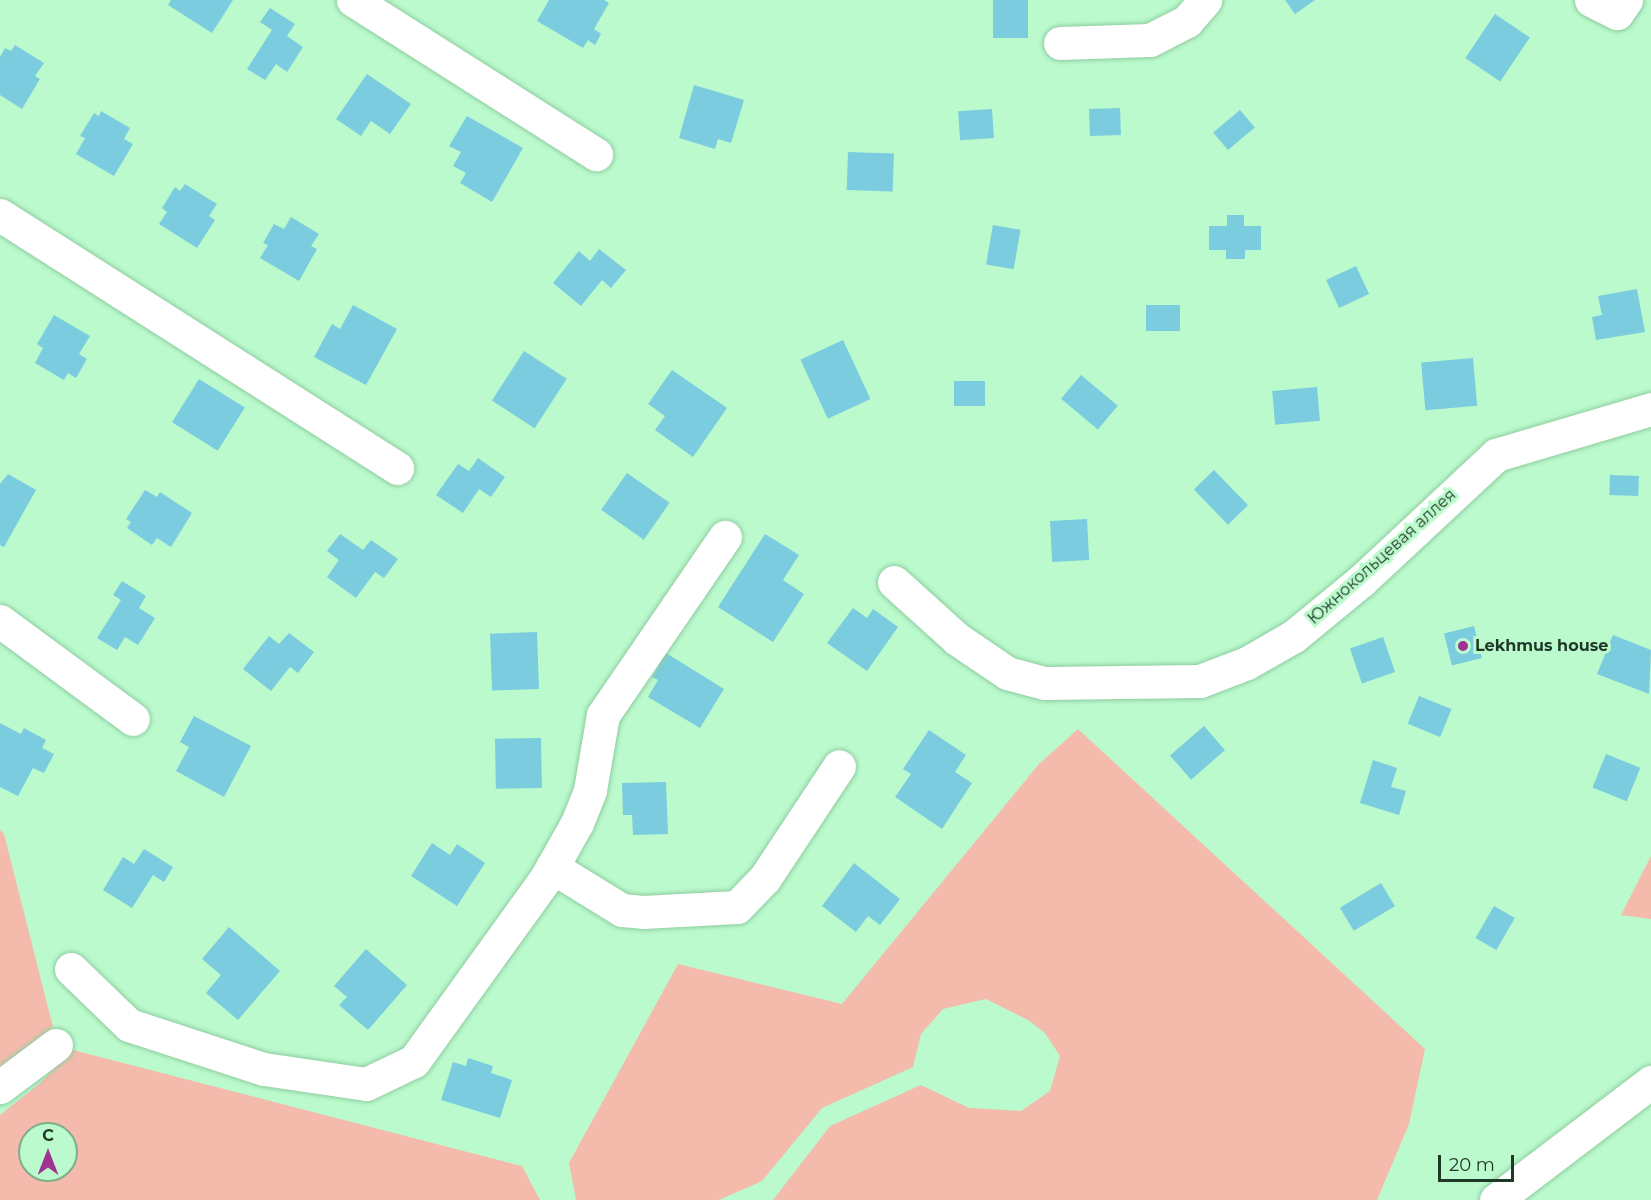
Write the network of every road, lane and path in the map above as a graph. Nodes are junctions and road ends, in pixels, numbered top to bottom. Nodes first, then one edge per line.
1 (353, 0) edge
2 (1205, 0) edge
3 (1060, 43) dead end
4 (596, 154) dead end
5 (0, 216) edge
6 (1651, 409) edge
7 (397, 468) dead end
8 (725, 537) dead end
9 (894, 582) dead end
10 (0, 621) edge
11 (133, 719) dead end
12 (839, 766) dead end
13 (552, 867) junction
14 (71, 969) dead end
15 (56, 1045) dead end
16 (1651, 1082) edge
17 (0, 1087) edge
18 (1508, 1190) edge

1 - 4 street
2 - 3 street
5 - 7 street
6 - 9 street, Южнокольцевая аллея
8 - 13 street
10 - 11 street
12 - 13 street
13 - 14 street
15 - 17 street
16 - 18 street

